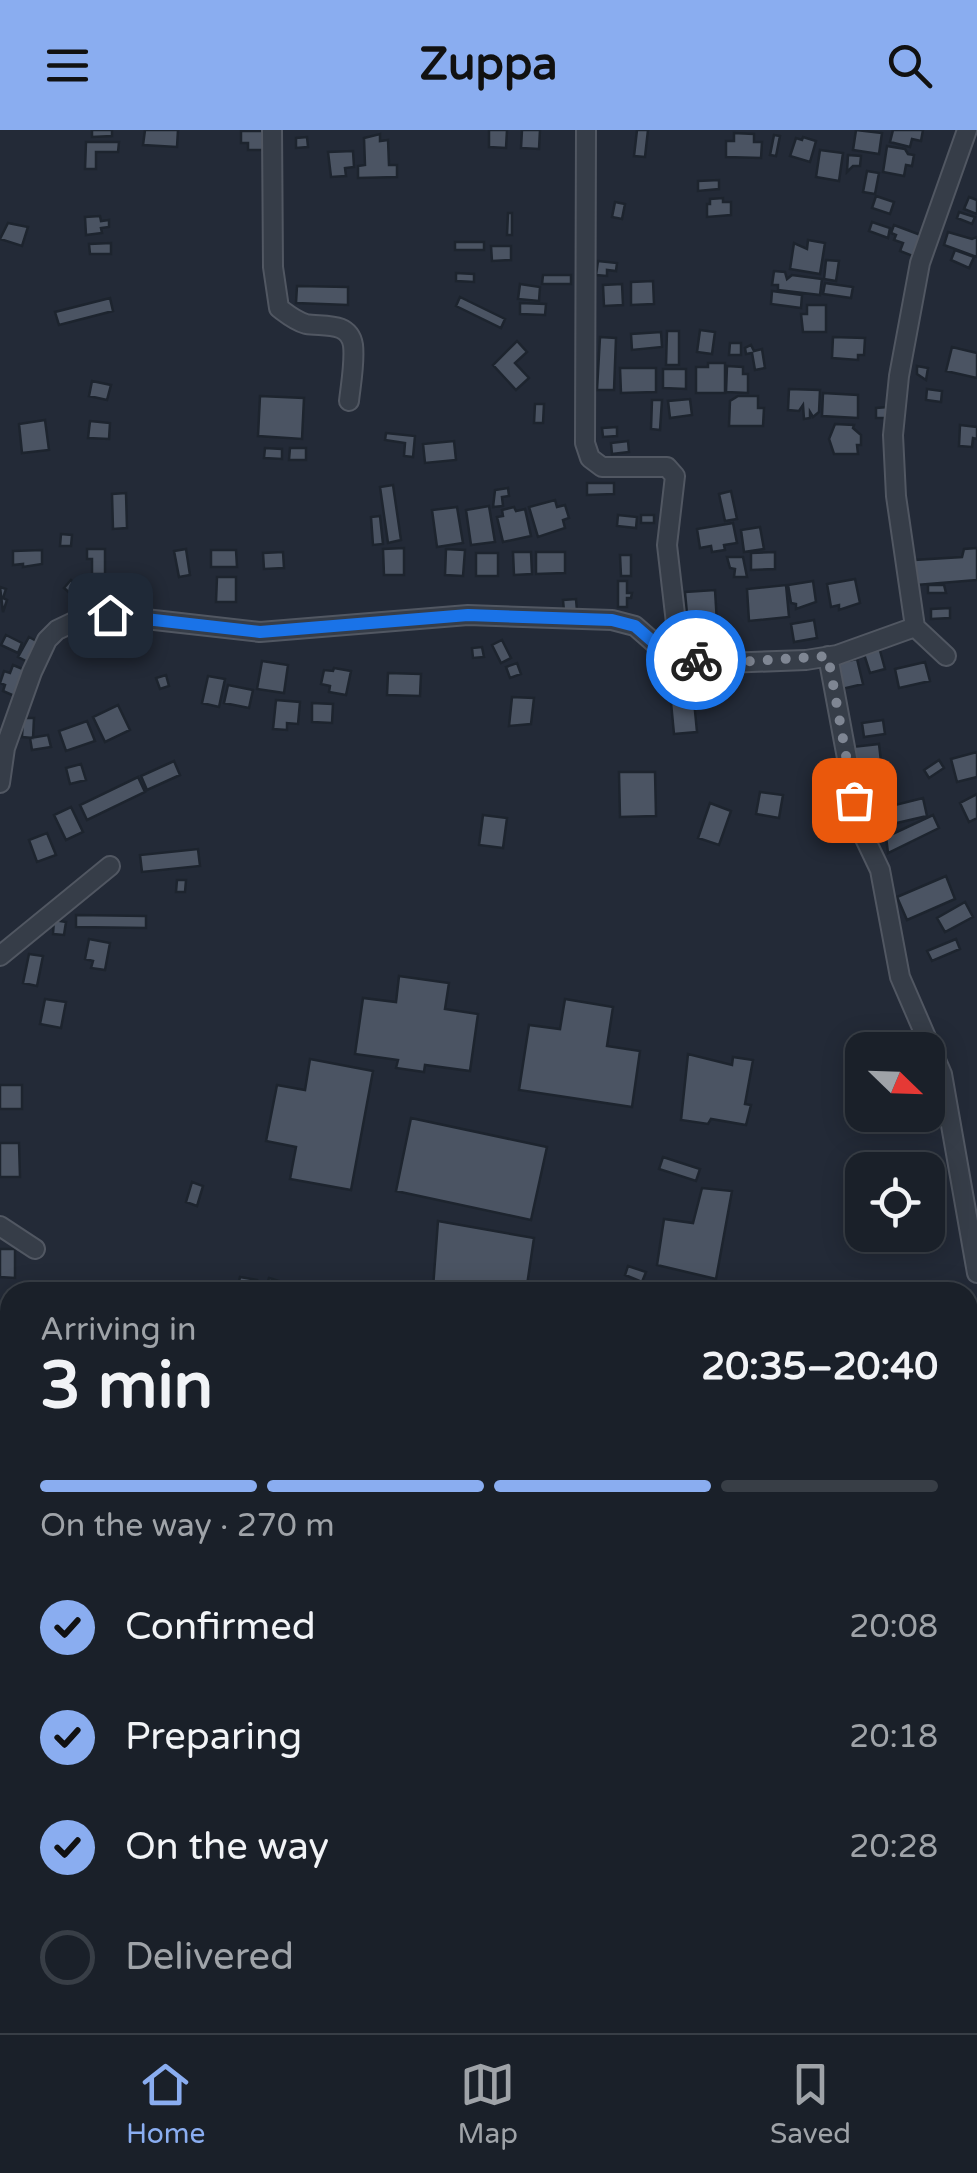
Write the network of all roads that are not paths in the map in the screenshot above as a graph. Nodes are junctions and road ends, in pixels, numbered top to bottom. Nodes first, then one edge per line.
1 (272, 130) edge
2 (586, 130) edge
3 (967, 130) edge
4 (350, 401) dead end
5 (915, 627) junction
6 (680, 650) junction
7 (828, 656) junction
8 (946, 656) dead end
9 (0, 783) edge
10 (110, 866) dead end
11 (0, 956) edge
12 (0, 1226) edge
13 (35, 1249) dead end
14 (977, 1273) edge

1 - 4 street
2 - 6 street
3 - 5 street
5 - 7 street
5 - 8 street
6 - 7 street
6 - 9 street
7 - 14 street
10 - 11 street
12 - 13 street

